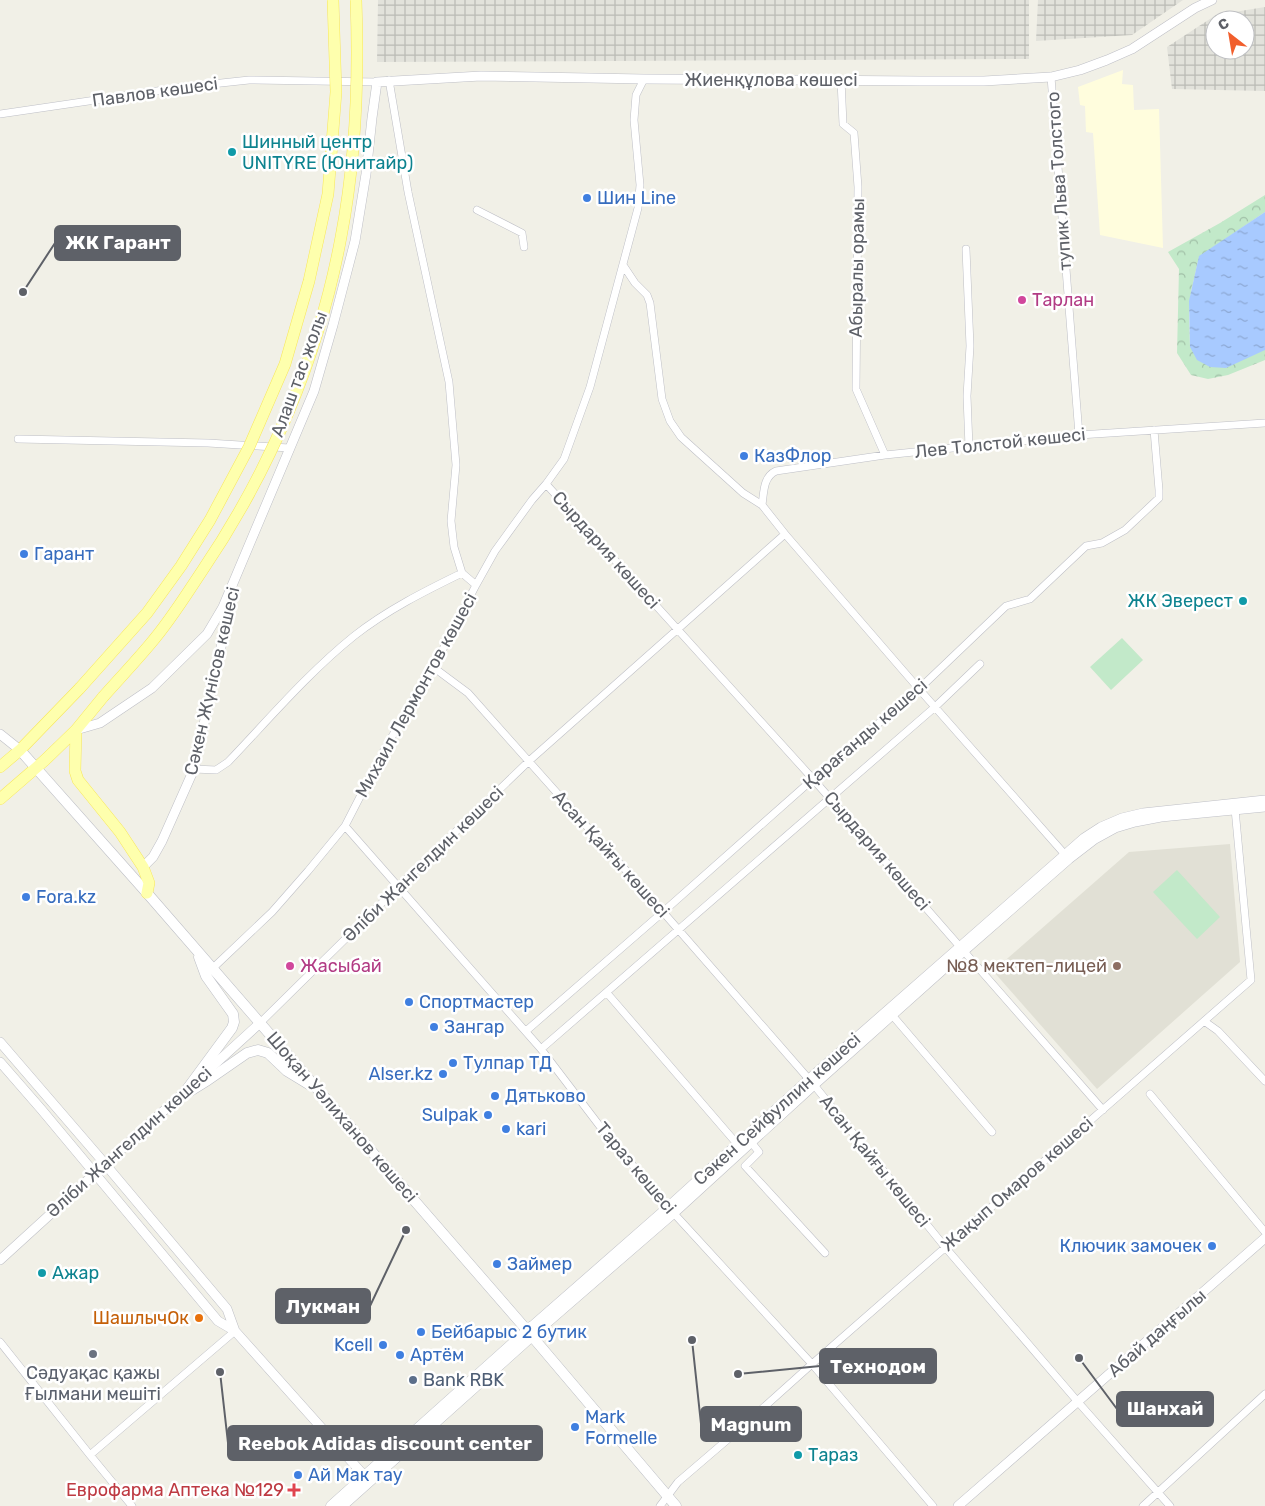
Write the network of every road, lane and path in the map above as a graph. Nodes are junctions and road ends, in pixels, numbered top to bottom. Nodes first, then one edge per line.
1 (333, 0) edge
2 (356, 0) edge
3 (1212, 0) edge
4 (1051, 77) junction
5 (644, 79) junction
6 (310, 80) joint
7 (389, 80) junction
8 (841, 80) junction
9 (377, 82) junction
10 (0, 114) edge
11 (477, 210) dead end
12 (524, 247) dead end
13 (966, 249) dead end
14 (623, 265) junction
15 (1265, 423) edge
16 (1154, 430) junction
17 (1079, 435) junction
18 (18, 438) dead end
19 (969, 446) junction
20 (289, 448) junction
21 (885, 455) junction
22 (546, 484) junction
23 (762, 505) junction
24 (785, 534) junction
25 (462, 573) junction
26 (238, 574) junction
27 (476, 585) junction
28 (678, 630) junction
29 (980, 664) dead end
30 (433, 667) junction
31 (919, 689) junction
32 (935, 707) junction
33 (76, 730) junction
34 (0, 734) edge
35 (20, 750) junction
36 (529, 761) junction
37 (0, 767) edge
38 (36, 768) junction
39 (194, 769) junction
40 (813, 779) junction
41 (0, 799) edge
42 (830, 799) junction
43 (1265, 800) edge
44 (1265, 807) edge
45 (1235, 809) junction
46 (345, 826) junction
47 (1067, 857) junction
48 (143, 867) junction
49 (398, 887) junction
50 (147, 893) junction
51 (663, 912) junction
52 (679, 930) junction
53 (962, 948) junction
54 (197, 950) junction
55 (213, 968) junction
56 (607, 993) junction
57 (892, 1015) junction
58 (1204, 1021) junction
59 (260, 1023) junction
60 (526, 1031) junction
61 (0, 1042) edge
62 (542, 1049) junction
63 (0, 1062) edge
64 (812, 1082) junction
65 (1265, 1082) edge
66 (319, 1091) junction
67 (1150, 1094) dead end
68 (182, 1096) junction
69 (1103, 1110) junction
70 (992, 1132) dead end
71 (751, 1142) junction
72 (738, 1145) junction
73 (104, 1164) junction
74 (94, 1173) junction
75 (671, 1210) junction
76 (1265, 1232) edge
77 (1265, 1238) edge
78 (945, 1247) junction
79 (825, 1253) dead end
80 (0, 1260) edge
81 (235, 1331) junction
82 (530, 1331) junction
83 (0, 1342) edge
84 (812, 1364) junction
85 (1265, 1394) edge
86 (1078, 1402) junction
87 (90, 1456) junction
88 (367, 1479) junction
89 (1157, 1493) junction
90 (668, 1496) junction
91 (132, 1506) edge
92 (330, 1506) edge
93 (342, 1506) edge
94 (660, 1506) edge
95 (676, 1506) edge
96 (933, 1506) edge
97 (958, 1506) edge
98 (1143, 1506) edge
99 (1170, 1506) edge

1 - 35 main road, Алаш тас жолы, bridge
2 - 33 main road, Алаш тас жолы, bridge
3 - 4 street, Жиенқұлова көшесі
4 - 8 street, Жиенқұлова көшесі
4 - 17 street, тупик Льва Толстого
5 - 7 street, Жиенқұлова көшесі
5 - 8 street, Жиенқұлова көшесі
5 - 14 street
6 - 9 street, Жиенқұлова көшесі
6 - 10 street, Павлов көшесі
7 - 9 street, Жиенқұлова көшесі
7 - 25 street, Михаил Лермонтов көшесі
8 - 21 street, Абыралы орамы
9 - 20 street
11 - 12 street
13 - 19 street
14 - 22 street
14 - 23 street
15 - 16 street, Лев Толстой көшесі
16 - 17 street, Лев Толстой көшесі
16 - 31 street, Қарағанды көшесі
17 - 19 street, Лев Толстой көшесі
18 - 20 street
19 - 21 street, Лев Толстой көшесі
20 - 26 street
21 - 23 street, Лев Толстой көшесі
22 - 27 street
22 - 28 street, Сырдария көшесі
23 - 24 street
24 - 28 street, Әліби Жангелдин көшесі
24 - 31 street
25 - 27 street, Михаил Лермонтов көшесі
25 - 39 street
26 - 33 street
26 - 39 street, Сәкен Жүнісов көшесі
27 - 30 street, Михаил Лермонтов көшесі
28 - 36 street, Әліби Жангелдин көшесі
28 - 40 street, Сырдария көшесі
29 - 32 street, Қарағанды көшесі
30 - 36 street, Асан Қайғы көшесі
30 - 46 street, Михаил Лермонтов көшесі
31 - 32 street
31 - 40 street, Қарағанды көшесі
32 - 42 street, Қарағанды көшесі
32 - 47 street
33 - 38 main road, Алаш тас жолы
33 - 48 main road
34 - 35 street, Шоқан Уәлиханов көшесі
35 - 37 main road, Алаш тас жолы
35 - 38 main road, Шоқан Уәлиханов көшесі
36 - 49 street, Әліби Жангелдин көшесі
36 - 51 street, Асан Қайғы көшесі
38 - 41 main road, Алаш тас жолы
38 - 50 main road, Шоқан Уәлиханов көшесі
39 - 48 street, Сәкен Жүнісов көшесі
40 - 42 street, Сырдария көшесі
40 - 51 street, Қарағанды көшесі
42 - 52 street, Қарағанды көшесі
42 - 53 street, Сырдария көшесі
43 - 47 street, Сәкен Сейфуллин көшесі
44 - 45 street, Сәкен Сейфуллин көшесі
45 - 47 street, Сәкен Сейфуллин көшесі
45 - 58 street, Жақып Омаров көшесі
46 - 49 street, Тараз көшесі
46 - 55 street, Михаил Лермонтов көшесі
47 - 53 street, Сәкен Сейфуллин көшесі
48 - 50 main road
49 - 59 street, Әліби Жангелдин көшесі
49 - 60 street, Тараз көшесі
50 - 54 main road, Шоқан Уәлиханов көшесі
51 - 52 street, Асан Қайғы көшесі
51 - 60 street, Қарағанды көшесі
52 - 56 street, Қарағанды көшесі
52 - 64 street, Асан Қайғы көшесі
53 - 57 street, Сәкен Сейфуллин көшесі
53 - 64 street, Сәкен Сейфуллин көшесі
53 - 69 street, Сырдария көшесі
54 - 55 main road, Шоқан Уәлиханов көшесі
54 - 68 main road
55 - 59 main road, Шоқан Уәлиханов көшесі
56 - 62 street, Қарағанды көшесі
56 - 72 street
57 - 64 street, Сәкен Сейфуллин көшесі
57 - 70 street
58 - 65 street
58 - 69 street, Жақып Омаров көшесі
59 - 66 main road, Шоқан Уәлиханов көшесі
59 - 68 street, Әліби Жангелдин көшесі
60 - 62 street, Тараз көшесі
61 - 73 street
62 - 75 street, Тараз көшесі
63 - 74 street
64 - 71 street, Сәкен Сейфуллин көшесі
64 - 72 street, Сәкен Сейфуллин көшесі
64 - 78 street, Асан Қайғы көшесі
66 - 68 main road
66 - 82 main road, Шоқан Уәлиханов көшесі
67 - 76 street
68 - 73 street, Әліби Жангелдин көшесі
69 - 78 street, Жақып Омаров көшесі
71 - 75 street, Сәкен Сейфуллин көшесі
71 - 79 street
72 - 75 street, Сәкен Сейфуллин көшесі
73 - 74 street, Әліби Жангелдин көшесі
73 - 81 street
74 - 80 street, Әліби Жангелдин көшесі
74 - 81 street
75 - 82 street, Сәкен Сейфуллин көшесі
75 - 84 street, Тараз көшесі
77 - 86 street, Абай даңғылы
78 - 84 street, Жақып Омаров көшесі
78 - 86 street, Асан Қайғы көшесі
81 - 87 street
81 - 88 street
82 - 88 main road, Сәкен Сейфуллин көшесі
82 - 90 main road, Шоқан Уәлиханов көшесі
83 - 87 street
84 - 90 street, Жақып Омаров көшесі
84 - 96 street, Тараз көшесі
85 - 89 street
86 - 89 street, Асан Қайғы көшесі
86 - 97 street, Абай даңғылы
87 - 91 street
88 - 92 main road, Сәкен Сейфуллин көшесі
88 - 93 main road, Сәкен Сейфуллин көшесі
89 - 98 street
89 - 99 street, Асан Қайғы көшесі
90 - 94 street, Жақып Омаров көшесі
90 - 95 main road, Шоқан Уәлиханов көшесі

